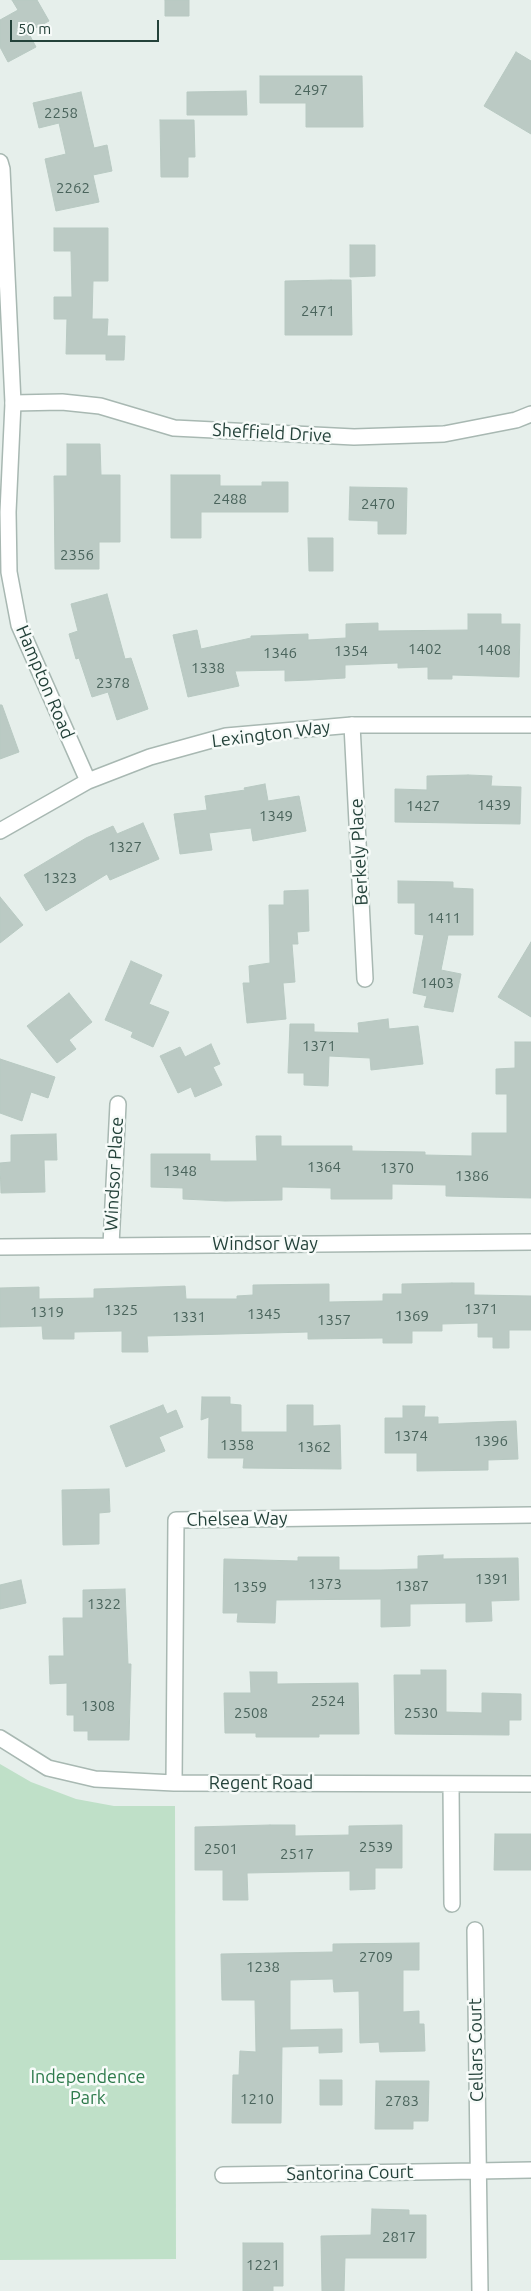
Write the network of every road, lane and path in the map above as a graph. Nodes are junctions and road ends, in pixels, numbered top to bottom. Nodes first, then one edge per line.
1 (0, 162) edge
2 (13, 403) junction
3 (531, 414) edge
4 (352, 725) junction
5 (531, 725) edge
6 (88, 781) junction
7 (0, 830) edge
8 (365, 979) dead end
9 (118, 1104) dead end
10 (531, 1242) edge
11 (111, 1245) junction
12 (0, 1246) edge
13 (531, 1515) edge
14 (0, 1738) edge
15 (174, 1783) junction
16 (531, 1784) edge
17 (451, 1785) junction
18 (452, 1904) dead end
19 (475, 1930) dead end
20 (531, 2170) edge
21 (478, 2171) junction
22 (223, 2175) dead end
23 (480, 2291) edge

1 - 2 street, Hampton Road
2 - 3 street, Sheffield Drive
2 - 6 street, Hampton Road
4 - 5 street, Lexington Way
4 - 6 street, Lexington Way
4 - 8 street, Berkely Place
6 - 7 street, Lexington Way
9 - 11 street, Windsor Place
10 - 11 street, Windsor Way
11 - 12 street, Windsor Way
13 - 15 street, Chelsea Way
14 - 15 street, Regent Road
15 - 17 street, Regent Road
16 - 17 street, Regent Road
17 - 18 street
19 - 21 street, Cellars Court
20 - 21 street, Santorina Court
21 - 22 street, Santorina Court
21 - 23 street, Cellars Court

